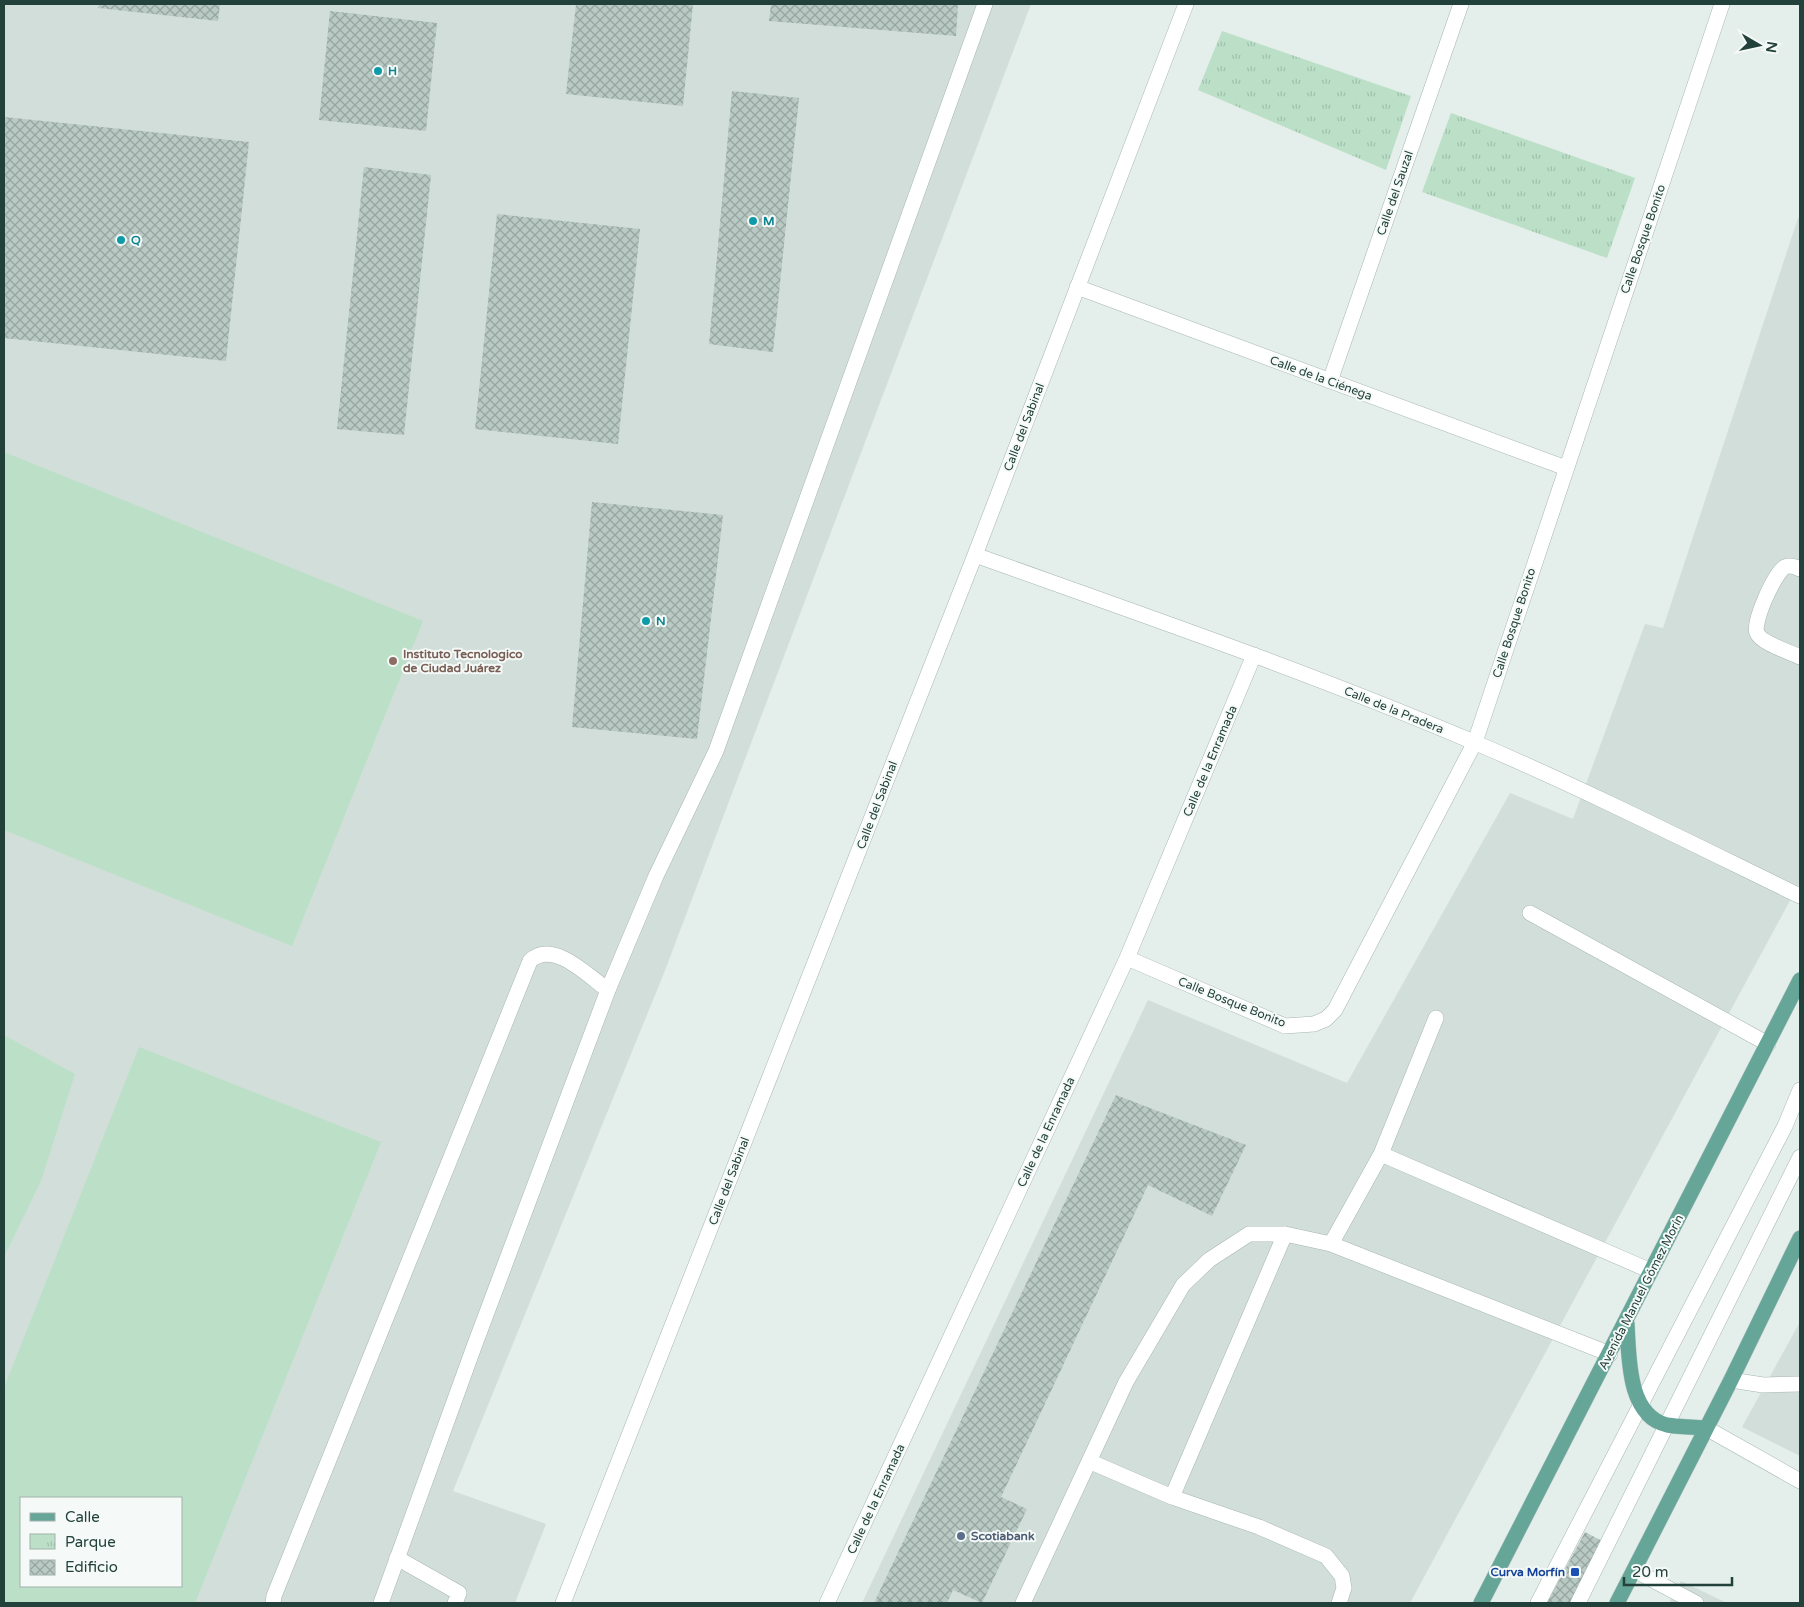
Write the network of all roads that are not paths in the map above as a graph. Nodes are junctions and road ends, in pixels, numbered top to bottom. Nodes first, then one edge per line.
1 (985, 4) edge
2 (1186, 4) edge
3 (1460, 4) edge
4 (1722, 4) edge
5 (1077, 287) junction
6 (1330, 381) junction
7 (1566, 468) junction
8 (976, 555) junction
9 (1800, 569) edge
10 (1254, 655) junction
11 (1800, 657) edge
12 (1474, 742) junction
13 (1800, 896) edge
14 (1530, 913) dead end
15 (1127, 958) junction
16 (1800, 980) edge
17 (608, 990) junction
18 (1436, 1018) dead end
19 (1768, 1044) junction
20 (1800, 1090) edge
21 (1381, 1154) junction
22 (1800, 1157) edge
23 (1285, 1234) junction
24 (1800, 1238) edge
25 (1331, 1244) junction
26 (1652, 1271) junction
27 (1626, 1322) junction
28 (1610, 1354) junction
29 (1732, 1380) junction
30 (1800, 1384) edge
31 (1641, 1404) junction
32 (1666, 1424) junction
33 (1706, 1428) junction
34 (1091, 1462) junction
35 (1800, 1481) edge
36 (1172, 1497) junction
37 (397, 1558) junction
38 (1634, 1570) junction
39 (566, 1602) edge
40 (273, 1603) edge
41 (381, 1603) edge
42 (455, 1603) edge
43 (827, 1603) edge
44 (1023, 1603) edge
45 (1339, 1603) edge
46 (1481, 1603) edge
47 (1538, 1603) edge
48 (1578, 1603) edge
49 (1617, 1603) edge
50 (1696, 1603) edge

1 - 17 street
2 - 5 street, Calle del Sabinal
3 - 6 street, Calle del Sauzal
4 - 7 street, Calle Bosque Bonito
5 - 6 street, Calle de la Ciénega
5 - 8 street, Calle del Sabinal
6 - 7 street, Calle de la Ciénega
7 - 12 street, Calle Bosque Bonito
8 - 10 street, Calle de la Pradera
8 - 39 street, Calle del Sabinal
9 - 11 street
10 - 12 street, Calle de la Pradera
10 - 15 street, Calle de la Enramada
12 - 13 street, Calle de la Pradera
12 - 15 street, Calle Bosque Bonito
14 - 19 street
15 - 43 street, Calle de la Enramada
16 - 19 main road, Avenida Manuel Gómez Morín
17 - 37 street
17 - 40 street
18 - 21 street
19 - 26 main road, Avenida Manuel Gómez Morín
20 - 31 street
21 - 25 street
21 - 26 street
22 - 32 street
23 - 25 street
23 - 34 street
23 - 36 street
24 - 29 main road
25 - 28 street
26 - 27 main road, Avenida Manuel Gómez Morín
27 - 28 main road, Avenida Manuel Gómez Morín
27 - 31 main road
28 - 46 main road, Avenida Manuel Gómez Morín
29 - 30 street
29 - 33 main road
31 - 32 main road
31 - 47 street
32 - 33 main road
32 - 48 street
33 - 35 street
33 - 38 main road
34 - 36 street
34 - 44 street
36 - 45 street
37 - 41 street
37 - 42 street
38 - 49 main road
38 - 50 street

